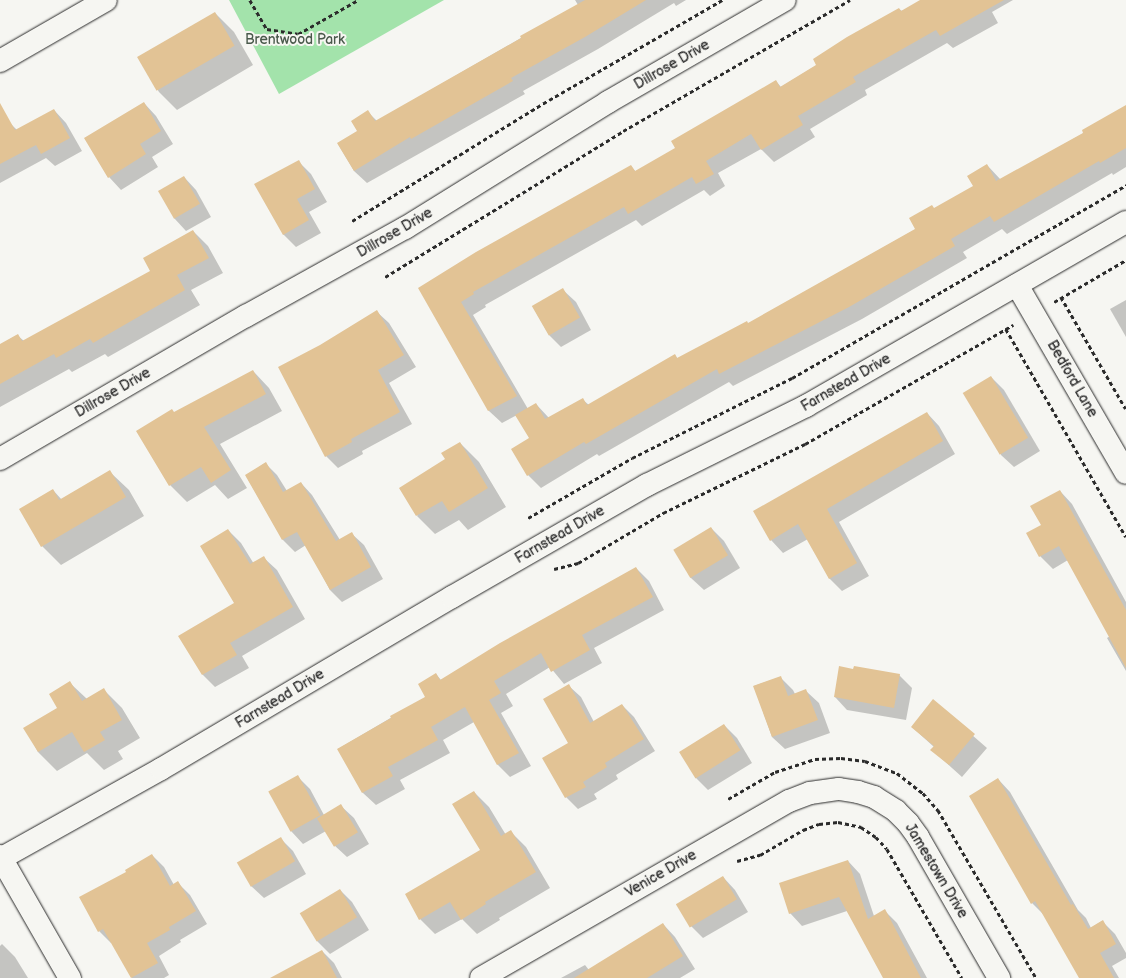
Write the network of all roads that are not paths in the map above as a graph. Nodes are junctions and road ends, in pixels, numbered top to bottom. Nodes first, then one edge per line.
1 (106, 0) edge
2 (785, 0) edge
3 (0, 61) edge
4 (1126, 222) edge
5 (1017, 285) junction
6 (0, 459) edge
7 (1126, 473) edge
8 (848, 790) joint
9 (0, 858) edge
10 (70, 978) edge
11 (481, 978) edge
12 (999, 978) edge

1 - 3 street
2 - 6 street, Dillrose Drive
4 - 5 street, Farnstead Drive
5 - 7 street, Bedford Lane
5 - 9 street, Farnstead Drive
8 - 11 street, Venice Drive
8 - 12 street, Jamestown Drive
9 - 10 street

